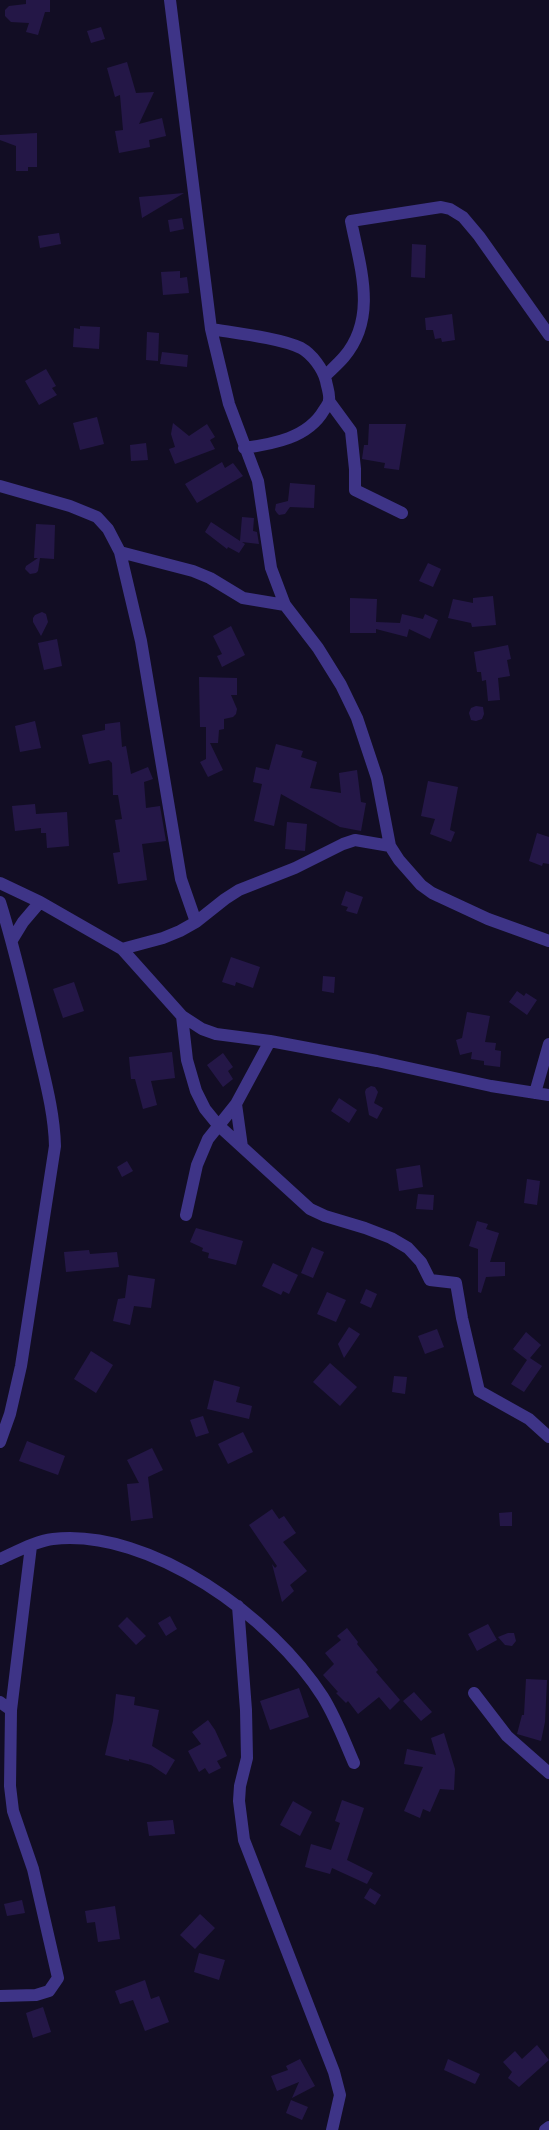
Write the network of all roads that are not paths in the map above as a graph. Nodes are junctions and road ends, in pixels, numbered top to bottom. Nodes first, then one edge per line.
1 (170, 0) edge
2 (211, 330) junction
3 (549, 336) edge
4 (325, 376) junction
5 (329, 401) junction
6 (244, 448) junction
7 (0, 486) edge
8 (402, 514) dead end
9 (120, 552) junction
10 (285, 605) junction
11 (390, 846) junction
12 (0, 883) edge
13 (0, 902) edge
14 (40, 902) junction
15 (196, 922) junction
16 (12, 940) junction
17 (549, 941) edge
18 (122, 949) junction
19 (182, 1016) junction
20 (270, 1041) junction
21 (549, 1044) edge
22 (535, 1093) junction
23 (549, 1094) edge
24 (236, 1104) junction
25 (218, 1125) junction
26 (242, 1146) junction
27 (186, 1215) dead end
28 (549, 1437) edge
29 (0, 1442) edge
30 (30, 1546) junction
31 (0, 1559) edge
32 (238, 1606) junction
33 (474, 1693) dead end
34 (0, 1702) edge
35 (11, 1710) junction
36 (354, 1762) dead end
37 (549, 1773) edge
38 (0, 1996) edge
39 (549, 2127) edge
40 (332, 2130) edge
41 (545, 2130) edge

1 - 2 street
2 - 4 street
2 - 6 street
3 - 4 street
4 - 5 street
5 - 6 street
5 - 8 street
6 - 10 street
7 - 9 street
9 - 10 street
9 - 15 street
10 - 11 street
11 - 15 street
11 - 17 street
12 - 14 street
13 - 16 street
14 - 16 street
14 - 18 street
15 - 18 street
16 - 29 street
18 - 19 street
19 - 20 street
19 - 25 street
20 - 22 street
20 - 24 street
21 - 22 street
22 - 23 street
24 - 25 street
24 - 26 street
25 - 26 street
25 - 27 street
26 - 28 street
30 - 31 street
30 - 32 street
30 - 35 street
32 - 36 street
32 - 40 street
33 - 37 street
34 - 35 street
35 - 38 street
39 - 41 street

